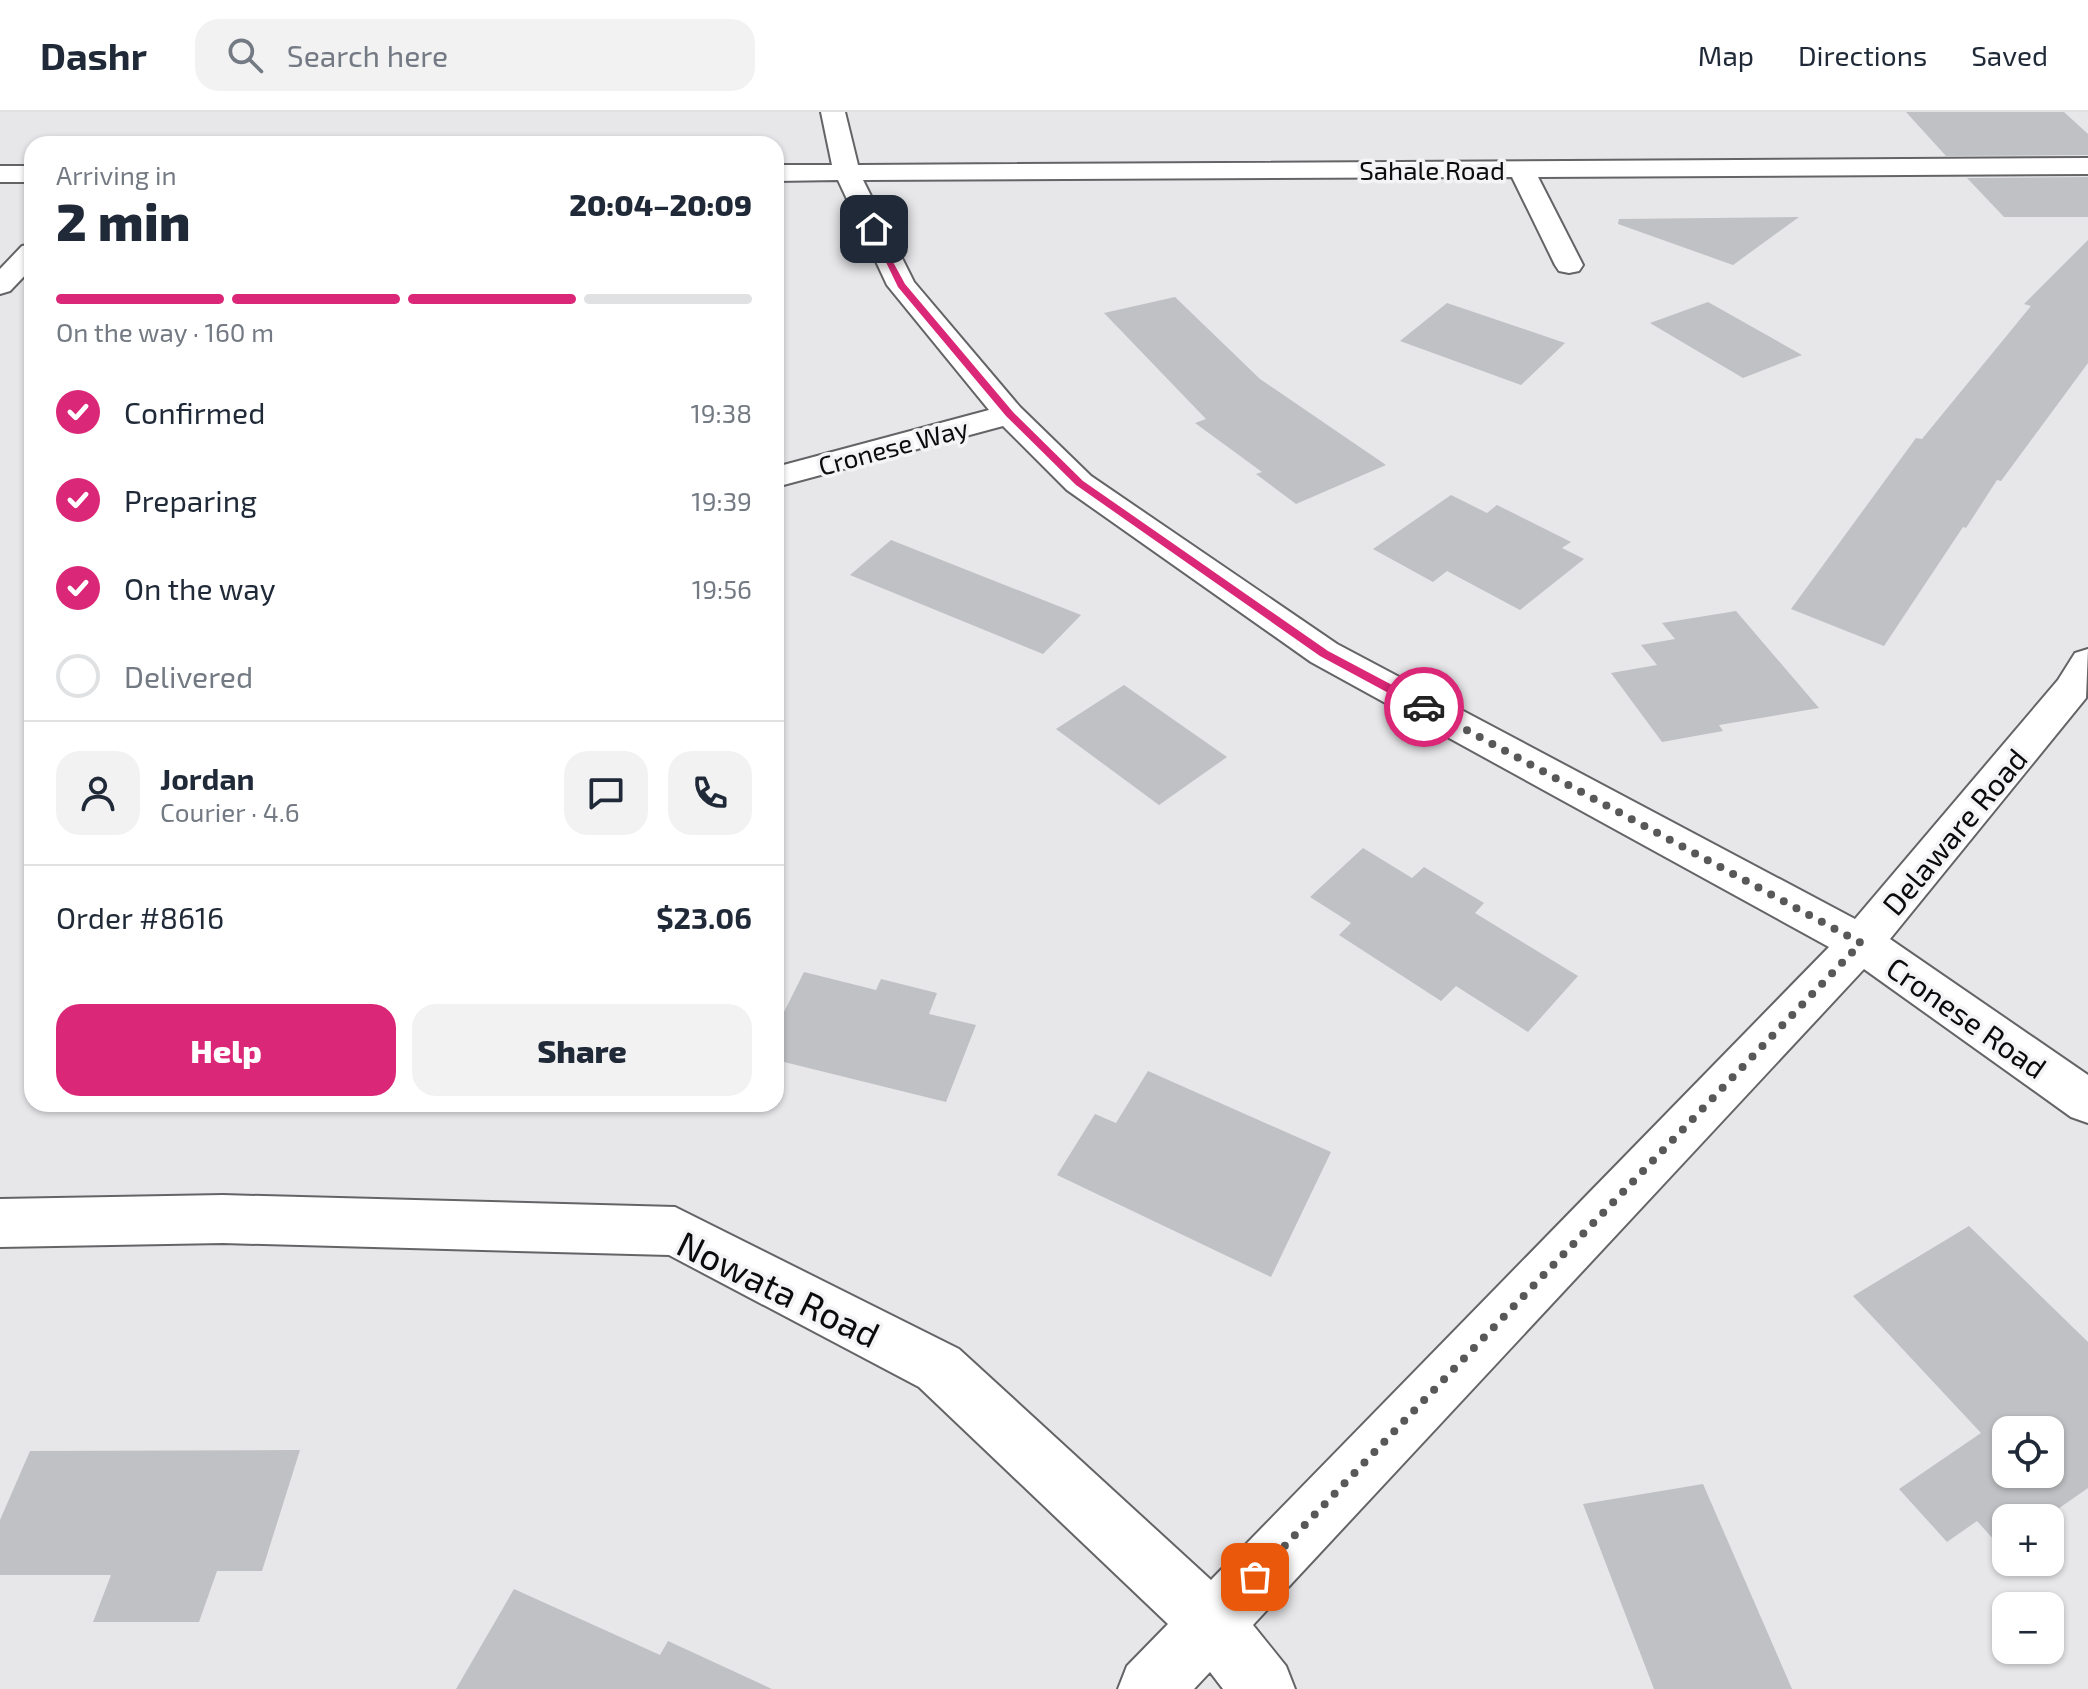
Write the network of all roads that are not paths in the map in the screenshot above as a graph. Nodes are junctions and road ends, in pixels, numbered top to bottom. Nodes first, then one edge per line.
1 (833, 112) edge
2 (2088, 166) edge
3 (1521, 168) junction
4 (784, 173) edge
5 (847, 173) junction
6 (0, 174) edge
7 (24, 174) edge
8 (24, 260) edge
9 (1569, 265) dead end
10 (0, 285) edge
11 (1009, 414) junction
12 (784, 475) edge
13 (2088, 662) edge
14 (1861, 943) junction
15 (2088, 1102) edge
16 (0, 1223) edge
17 (1211, 1622) junction
18 (1150, 1689) edge
19 (1263, 1689) edge

1 - 5 street, Cronese Road
2 - 3 street, Sahale Road
3 - 5 street, Sahale Road
3 - 9 street
4 - 5 street, Sahale Road
5 - 11 street, Cronese Road
6 - 7 street
8 - 10 street
11 - 12 street, Cronese Way
11 - 14 street, Cronese Road
13 - 14 street, Delaware Road
14 - 15 street, Cronese Road
14 - 17 street, Delaware Road
16 - 17 street, Nowata Road
17 - 18 street, Delaware Road
17 - 19 street, Nowata Road

